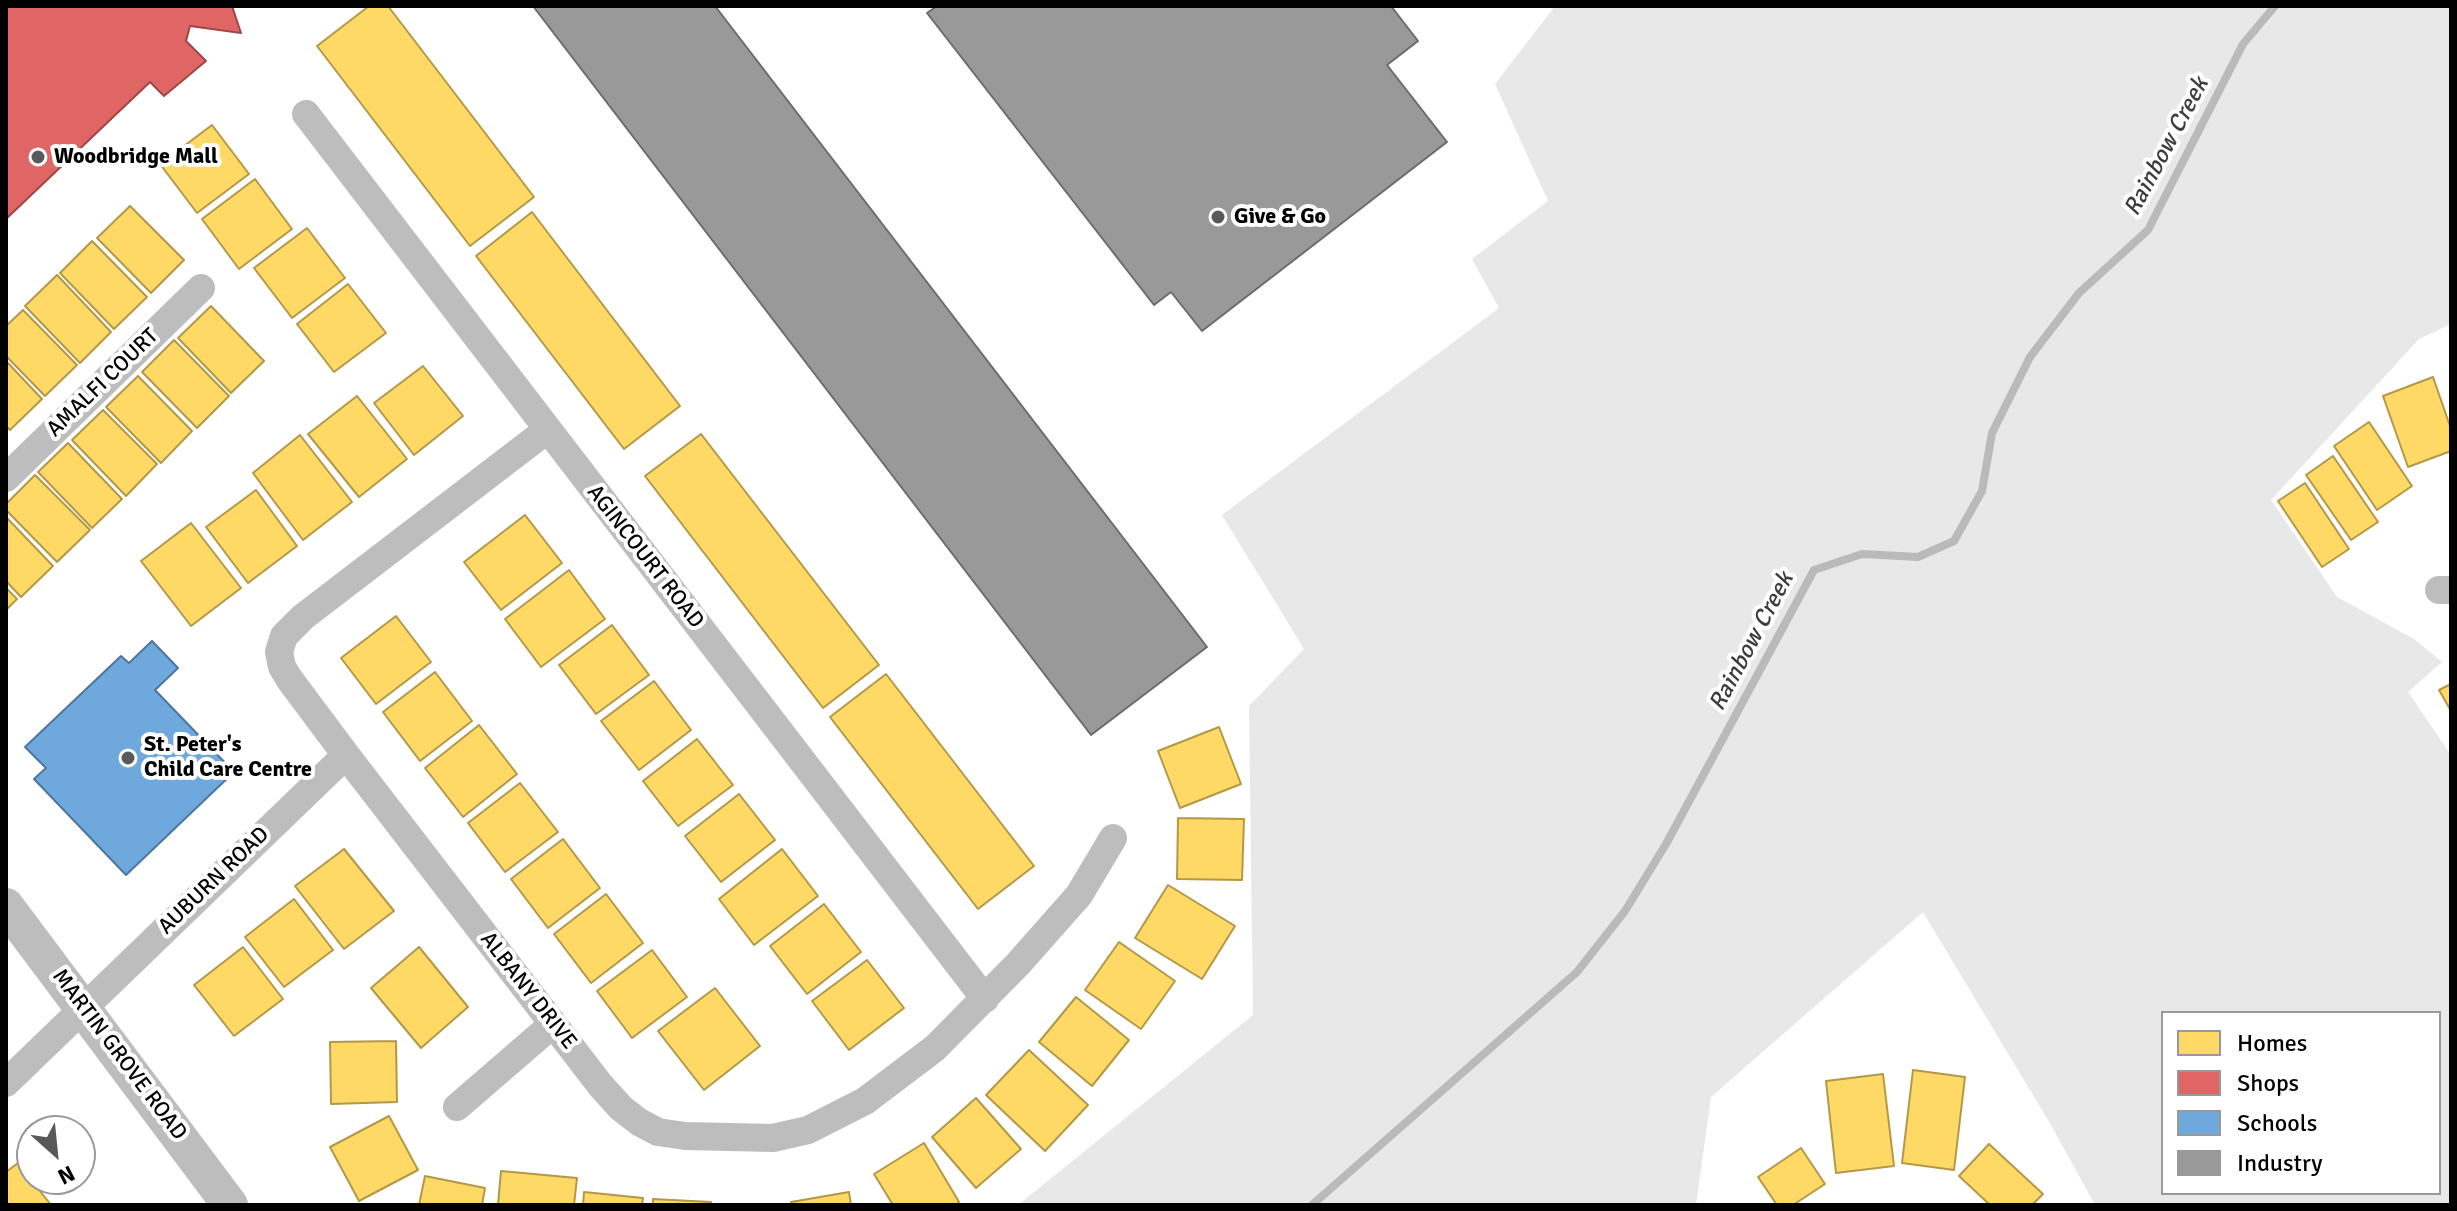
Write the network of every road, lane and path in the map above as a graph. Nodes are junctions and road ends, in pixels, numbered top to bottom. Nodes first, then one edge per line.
1 (306, 114) dead end
2 (201, 288) dead end
3 (547, 430) junction
4 (6, 478) edge
5 (346, 755) junction
6 (1113, 838) dead end
7 (6, 906) edge
8 (985, 999) junction
9 (83, 1007) junction
10 (553, 1024) junction
11 (6, 1083) edge
12 (457, 1107) dead end
13 (230, 1205) edge

1 - 3 street, AGINCOURT ROAD
2 - 4 street, AMALFI COURT
3 - 5 street, ALBANY DRIVE
3 - 8 street, AGINCOURT ROAD
5 - 9 street, AUBURN ROAD
5 - 10 street, ALBANY DRIVE
6 - 8 street, ALBANY DRIVE
7 - 9 street, MARTIN GROVE ROAD
8 - 10 street, ALBANY DRIVE
9 - 11 street, AUBURN ROAD
9 - 13 street, MARTIN GROVE ROAD
10 - 12 street

